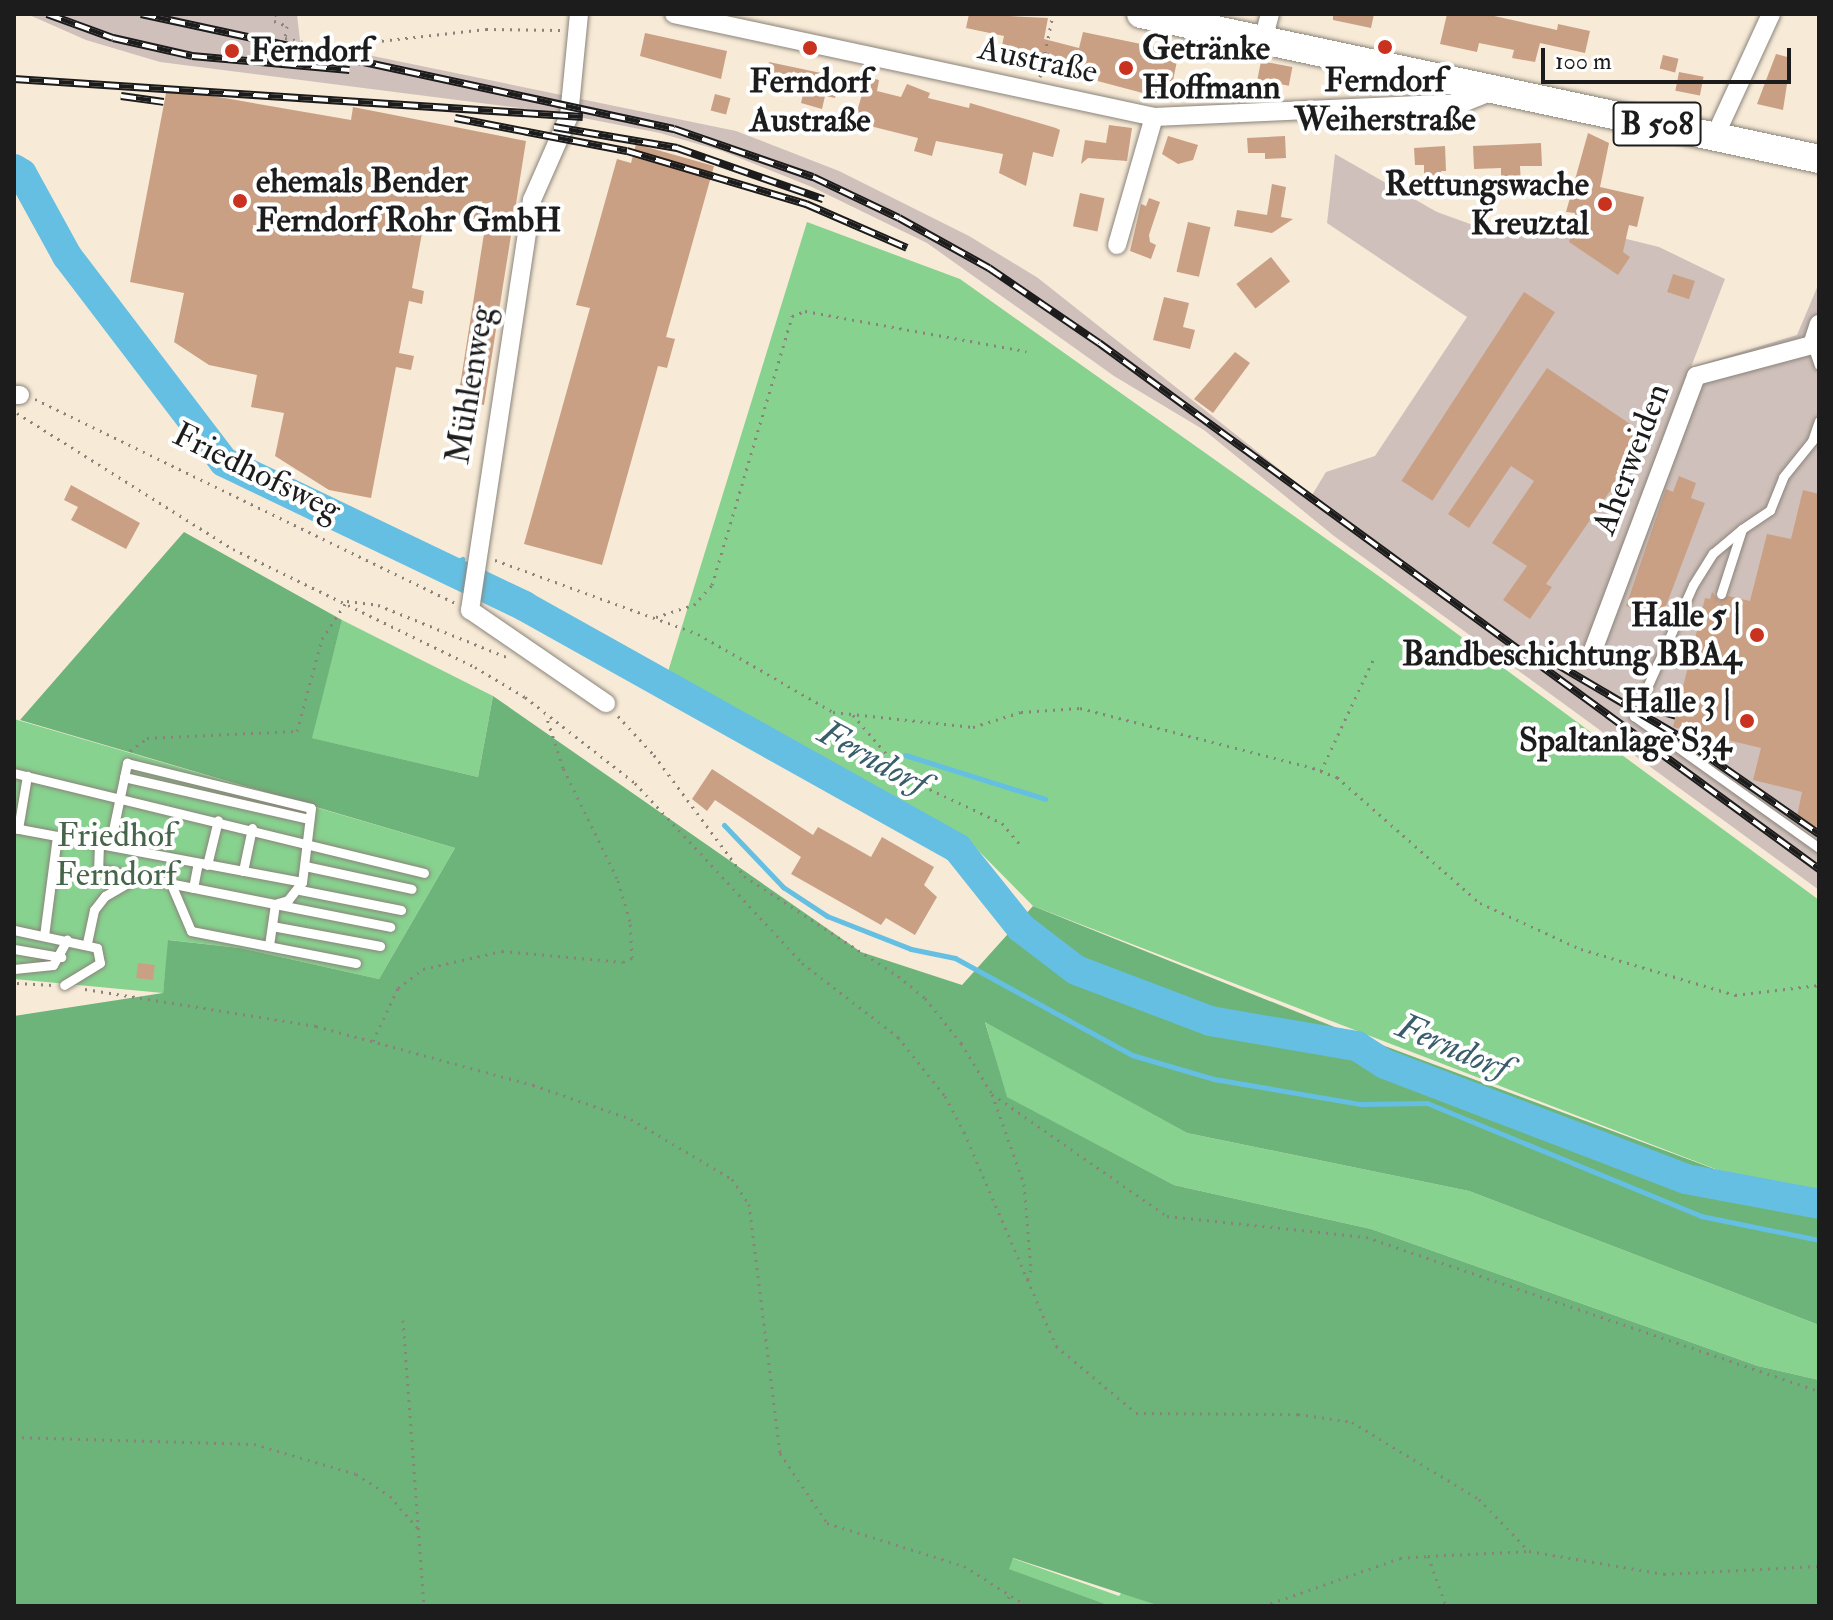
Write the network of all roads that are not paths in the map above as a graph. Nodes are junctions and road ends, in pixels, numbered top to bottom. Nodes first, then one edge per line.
1 (674, 14) edge
2 (1141, 14) edge
3 (1771, 14) edge
4 (578, 23) edge
5 (1266, 27) edge
6 (1495, 90) junction
7 (1154, 117) junction
8 (1715, 136) junction
9 (1819, 159) edge
10 (1117, 245) dead end
11 (1819, 324) edge
12 (1812, 345) junction
13 (1819, 365) edge
14 (1819, 421) edge
15 (1742, 529) junction
16 (1721, 594) dead end
17 (1592, 653) dead end
18 (606, 703) road end
19 (14, 773) edge
20 (27, 776) junction
21 (121, 797) junction
22 (218, 820) junction
23 (16, 828) edge
24 (252, 828) junction
25 (57, 836) junction
26 (305, 841) junction
27 (99, 844) junction
28 (1819, 848) edge
29 (202, 864) junction
30 (305, 866) junction
31 (243, 871) junction
32 (424, 873) dead end
33 (137, 878) junction
34 (171, 884) junction
35 (301, 886) junction
36 (193, 888) junction
37 (412, 889) dead end
38 (275, 904) junction
39 (401, 910) dead end
40 (272, 926) junction
41 (390, 927) dead end
42 (14, 930) edge
43 (44, 936) junction
44 (67, 940) junction
45 (87, 943) junction
46 (269, 945) junction
47 (380, 946) dead end
48 (14, 949) edge
49 (61, 957) junction
50 (356, 963) dead end
51 (14, 969) edge
52 (64, 985) road end

1 - 7 street, Austraße
2 - 5 main road, B 508
3 - 8 street
4 - 18 street, Mühlenweg
5 - 6 main road, B 508
6 - 7 street, Austraße
6 - 8 main road, B 508
7 - 10 street
8 - 9 main road, B 508
11 - 12 street
12 - 13 lane
12 - 17 street, Aherweiden
14 - 15 lane
15 - 16 lane
15 - 28 lane
19 - 20 lane
20 - 21 lane
20 - 23 lane
21 - 22 lane
21 - 26 lane
21 - 27 lane
22 - 24 lane
22 - 29 lane
23 - 25 lane
24 - 26 lane
24 - 31 lane
25 - 27 lane
25 - 43 lane
26 - 30 lane
26 - 32 lane
27 - 29 lane
27 - 33 lane
29 - 31 lane
29 - 36 lane
30 - 35 lane
30 - 37 lane
31 - 35 lane
33 - 34 lane
33 - 45 lane
34 - 36 lane
34 - 46 lane
35 - 38 lane
35 - 39 lane
36 - 38 lane
38 - 40 lane
38 - 41 lane
40 - 46 lane
40 - 47 lane
42 - 43 lane
43 - 44 lane
44 - 45 lane
44 - 49 lane
45 - 52 lane
46 - 50 lane
48 - 49 lane
49 - 51 lane

